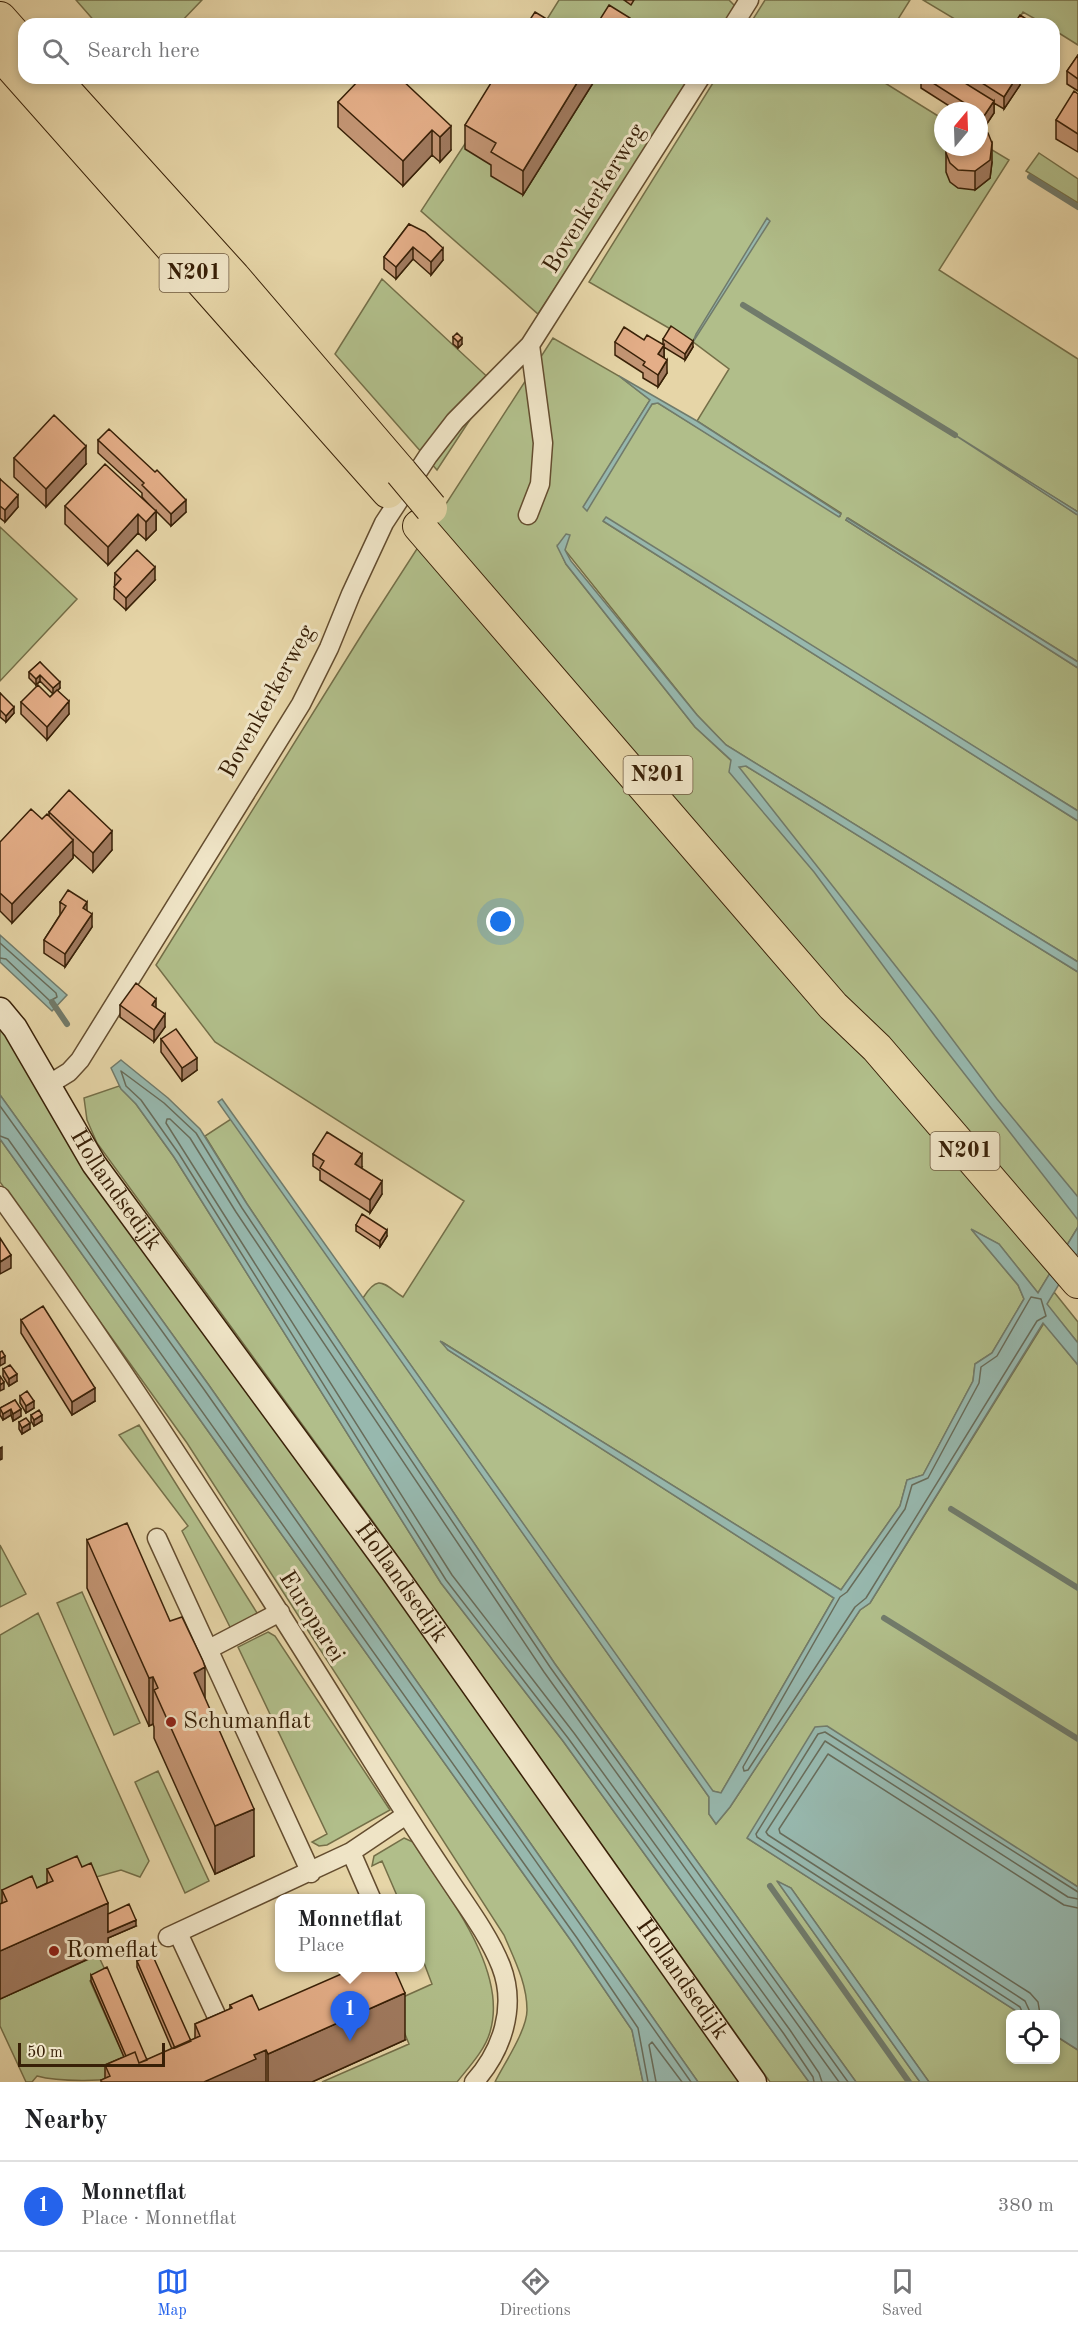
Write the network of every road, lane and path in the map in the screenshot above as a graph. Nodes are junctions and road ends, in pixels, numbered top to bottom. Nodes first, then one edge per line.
1 (749, 0) edge
2 (738, 18) edge
3 (6, 31) edge
4 (18, 45) edge
5 (52, 84) edge
6 (59, 84) edge
7 (696, 84) edge
8 (530, 345) junction
9 (394, 482) junction
10 (528, 515) dead end
11 (0, 1010) edge
12 (48, 1085) junction
13 (0, 1196) edge
14 (1077, 1281) edge
15 (157, 1538) dead end
16 (280, 1612) junction
17 (209, 1649) junction
18 (406, 1815) junction
19 (351, 1852) junction
20 (311, 1873) junction
21 (369, 1894) edge
22 (241, 2027) edge
23 (474, 2082) edge
24 (754, 2082) edge

1 - 2 street
3 - 4 highway, N201
5 - 9 highway, N201
6 - 9 highway, N201
7 - 8 street, Bovenkerkerweg
8 - 10 street
8 - 12 street, Bovenkerkerweg
9 - 14 highway, N201
11 - 12 street, Hollandsedijk
12 - 24 street, Hollandsedijk
13 - 16 street, Europarei
15 - 17 street
16 - 17 street
16 - 18 street, Europarei
17 - 20 street
18 - 19 street
18 - 23 street, Europarei
19 - 20 street
19 - 21 street
20 - 22 street

